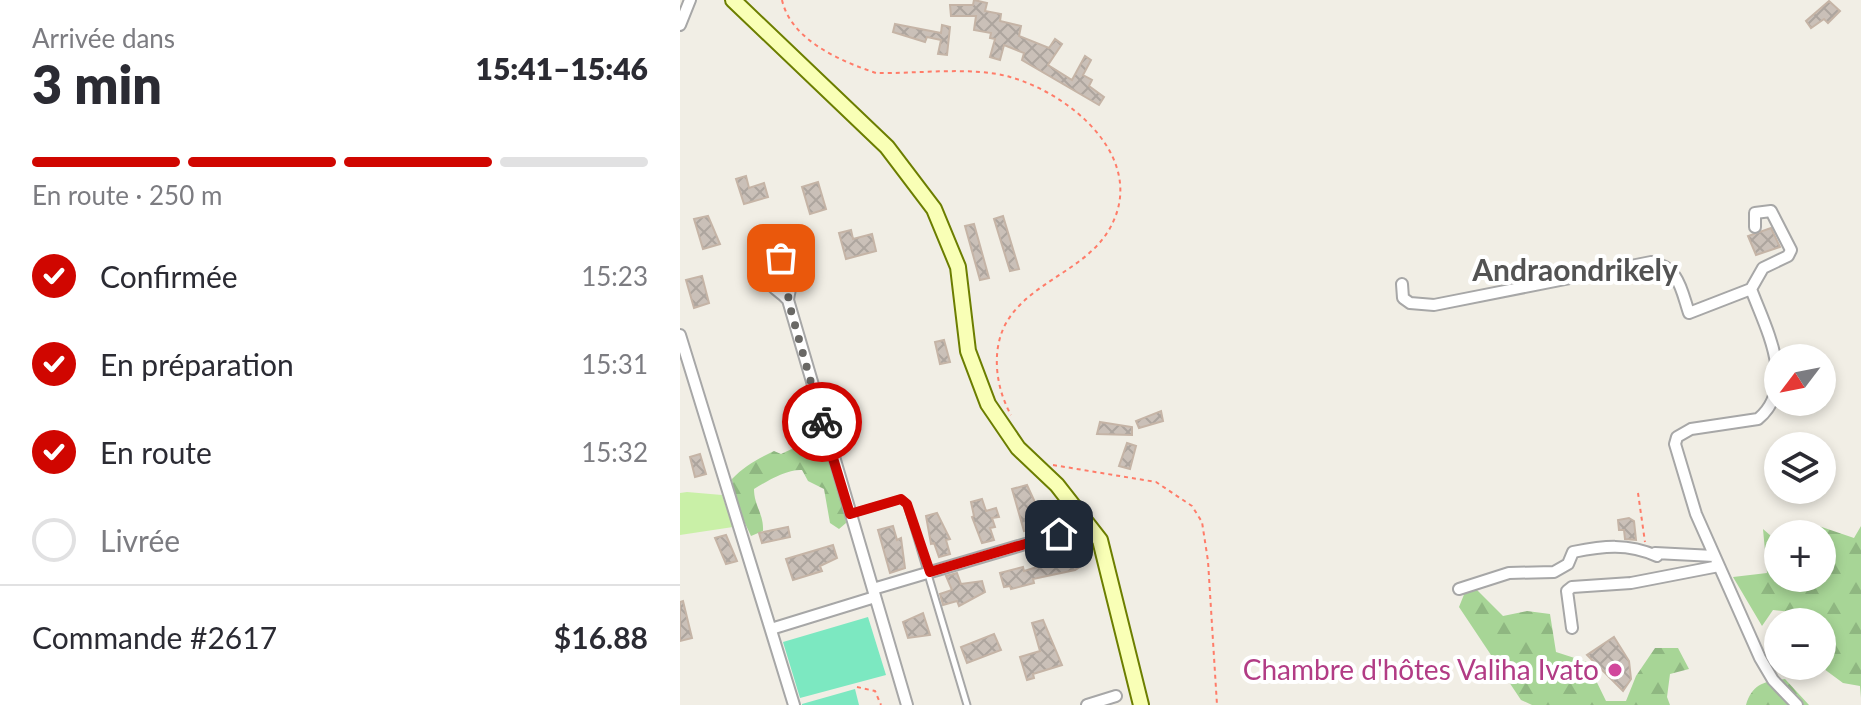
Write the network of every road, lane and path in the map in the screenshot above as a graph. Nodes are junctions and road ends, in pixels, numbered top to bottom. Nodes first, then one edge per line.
1 (690, 0) edge
2 (733, 0) edge
3 (782, 0) edge
4 (680, 25) edge
5 (1755, 227) dead end
6 (1402, 284) dead end
7 (1751, 289) junction
8 (788, 300) dead end
9 (680, 335) edge
10 (1012, 416) dead end
11 (1044, 462) dead end
12 (1638, 493) dead end
13 (850, 514) junction
14 (1059, 534) dead end
15 (1655, 554) junction
16 (1717, 561) junction
17 (930, 572) junction
18 (1459, 589) dead end
19 (874, 593) junction
20 (1572, 628) dead end
21 (771, 629) junction
22 (857, 687) dead end
23 (1116, 696) dead end
24 (794, 705) edge
25 (881, 705) edge
26 (907, 705) edge
27 (967, 705) edge
28 (1087, 705) edge
29 (1141, 705) edge
30 (1217, 705) edge
31 (1797, 705) edge

1 - 4 street
2 - 29 main road
3 - 10 path
5 - 7 street
6 - 7 street
7 - 16 street
8 - 13 street
9 - 21 street
11 - 30 path
12 - 15 path
13 - 17 lane
13 - 19 street
14 - 17 street
15 - 16 street
15 - 18 street
16 - 20 street
16 - 31 street
17 - 19 street
17 - 27 lane
19 - 21 street
19 - 26 street
21 - 24 street
22 - 25 path
23 - 28 street

